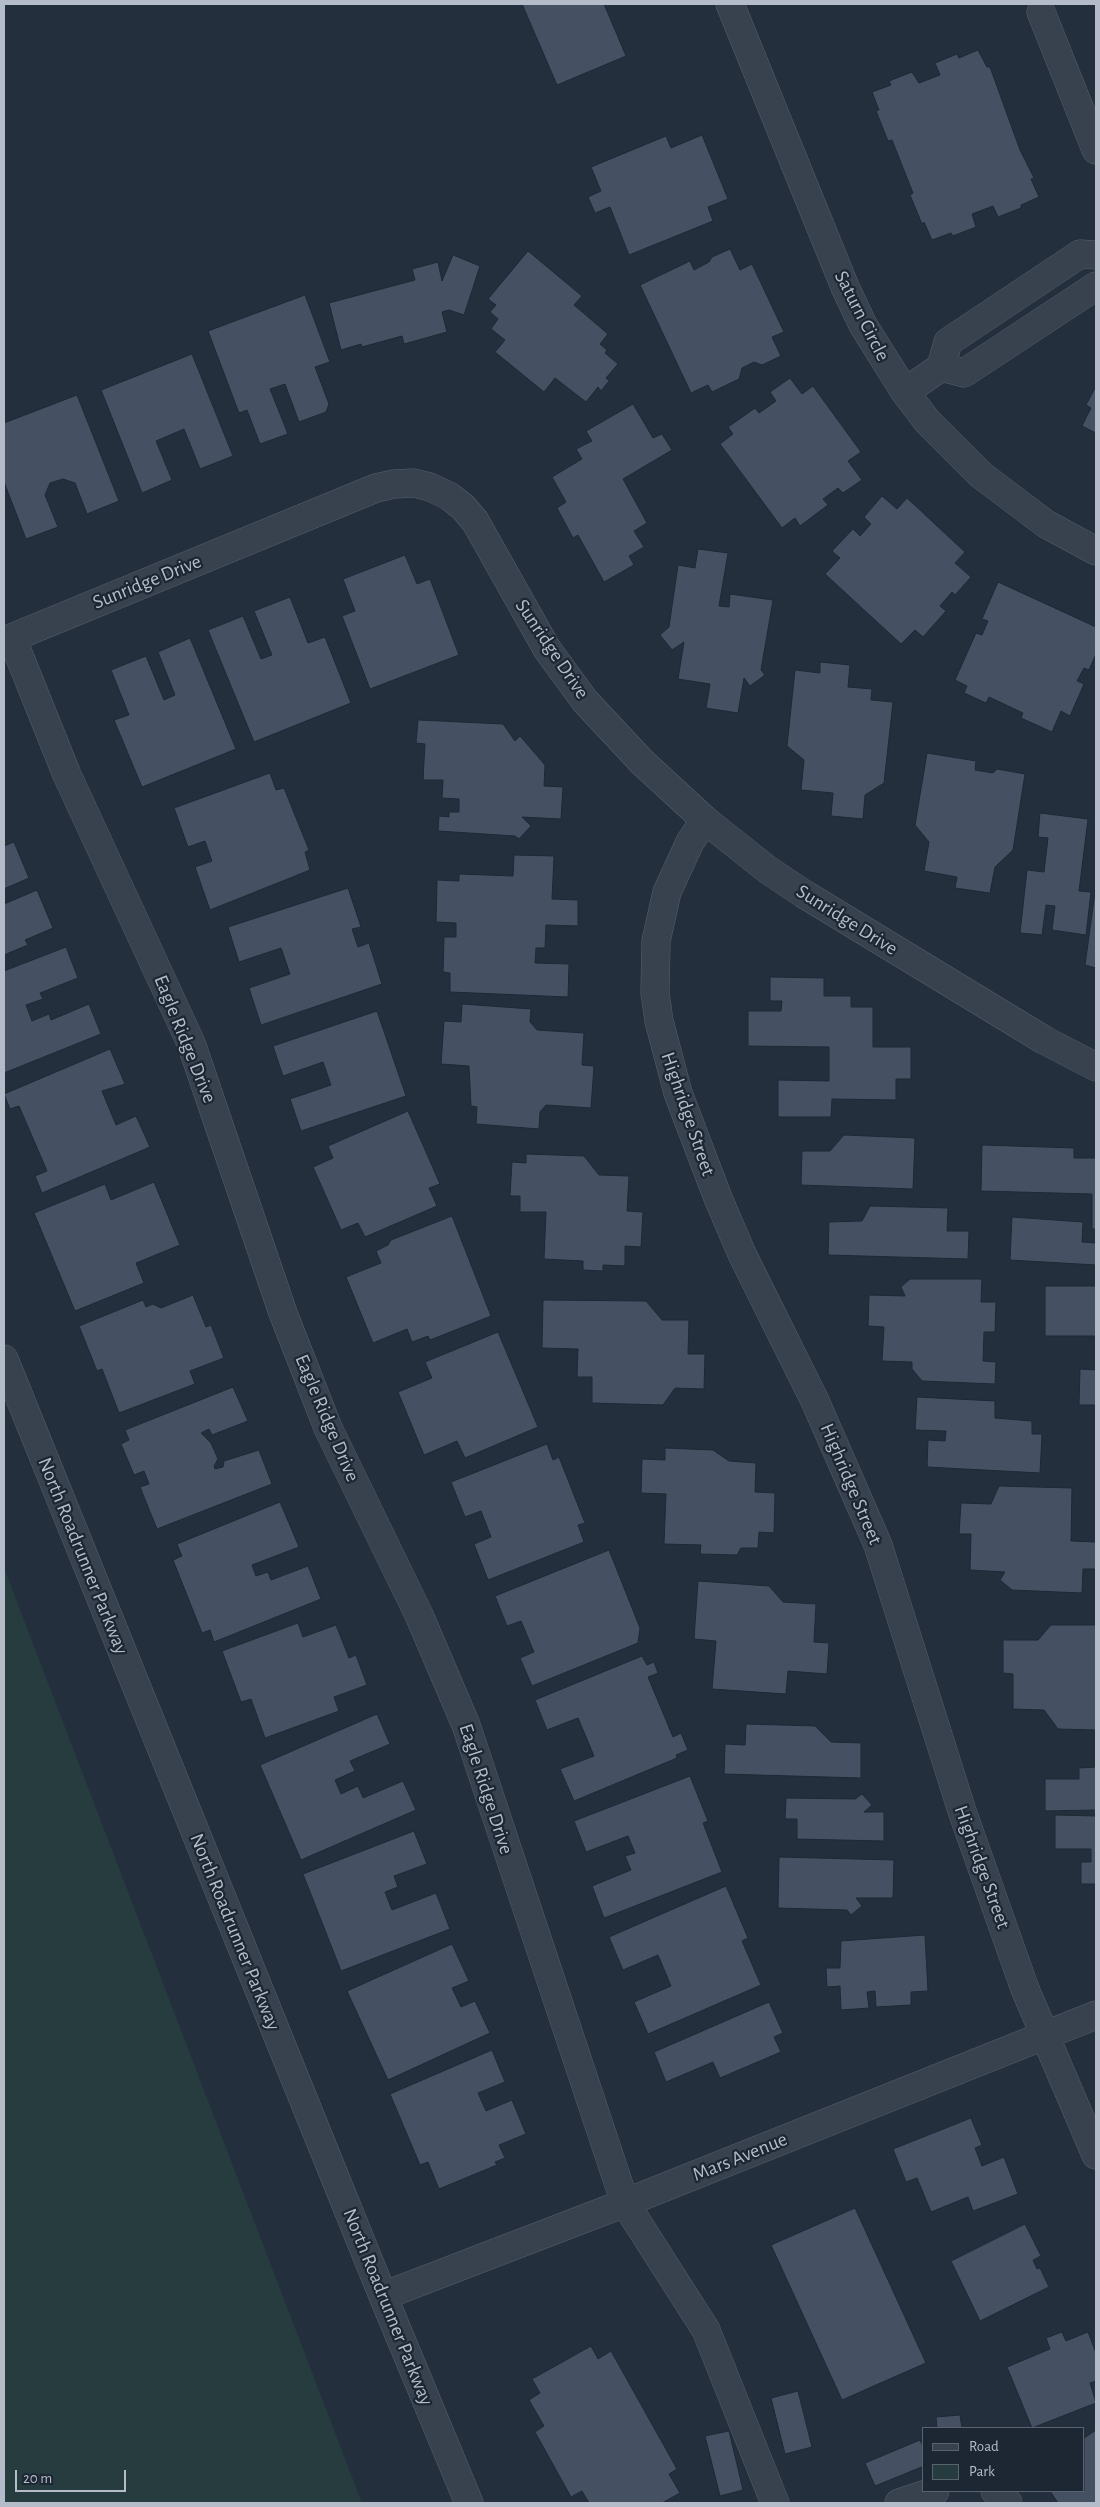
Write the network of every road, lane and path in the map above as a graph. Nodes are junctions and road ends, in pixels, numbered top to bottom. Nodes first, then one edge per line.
1 (730, 4) edge
2 (1041, 12) dead end
3 (1096, 150) edge
4 (1096, 255) edge
5 (1096, 286) edge
6 (998, 309) junction
7 (1017, 338) junction
8 (941, 367) junction
9 (905, 392) junction
10 (1096, 551) edge
11 (8, 640) edge
12 (705, 820) junction
13 (1096, 1067) edge
14 (4, 1359) edge
15 (1096, 2015) edge
16 (1046, 2036) junction
17 (1096, 2155) edge
18 (625, 2203) junction
19 (383, 2296) junction
20 (932, 2492) edge
21 (996, 2492) edge
22 (469, 2503) edge
23 (775, 2503) edge
24 (899, 2503) edge
25 (1008, 2503) edge

1 - 9 street, Saturn Circle
2 - 3 street
4 - 6 street
5 - 7 street
6 - 7 street
6 - 8 street
7 - 8 street
8 - 9 street
9 - 10 street, Saturn Circle
11 - 12 street, Sunridge Drive
11 - 18 street, Eagle Ridge Drive
12 - 13 street, Sunridge Drive
12 - 16 street, Highridge Street
14 - 19 street, North Roadrunner Parkway
15 - 16 street, Mars Avenue
16 - 17 street, Highridge Street
16 - 18 street, Mars Avenue
18 - 19 street, Mars Avenue
18 - 23 street, Eagle Ridge Drive
19 - 22 street, North Roadrunner Parkway
20 - 24 street
21 - 25 street

